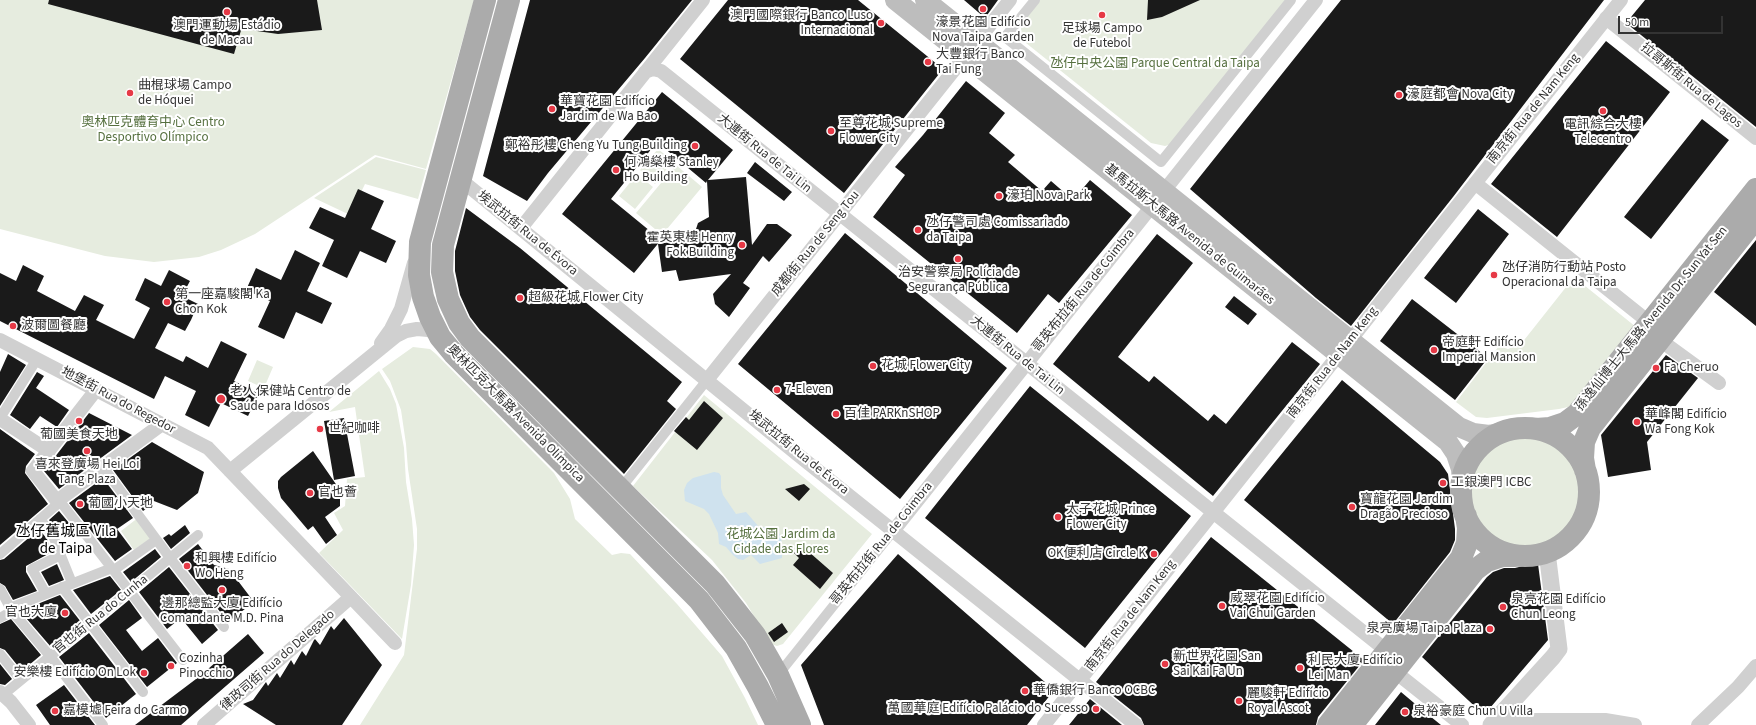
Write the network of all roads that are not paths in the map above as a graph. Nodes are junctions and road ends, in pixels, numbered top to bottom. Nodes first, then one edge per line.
1 (485, 0) edge
2 (509, 0) edge
3 (703, 0) edge
4 (895, 0) edge
5 (925, 0) edge
6 (1010, 0) edge
7 (1035, 0) edge
8 (1291, 0) edge
9 (1316, 0) edge
10 (1621, 0) edge
11 (1606, 18) junction
12 (971, 49) junction
13 (659, 56) junction
14 (645, 72) junction
15 (661, 72) junction
16 (1756, 138) edge
17 (461, 180) junction
18 (1475, 183) junction
19 (1756, 189) edge
20 (1158, 198) junction
21 (840, 214) junction
22 (1756, 218) edge
23 (521, 228) junction
24 (422, 232) junction
25 (1655, 331) junction
26 (438, 333) junction
27 (0, 340) edge
28 (1345, 347) junction
29 (37, 359) junction
30 (363, 362) junction
31 (1026, 363) junction
32 (707, 380) junction
33 (1719, 383) dead end
34 (96, 390) junction
35 (0, 419) edge
36 (162, 424) junction
37 (1535, 429) junction
38 (1503, 432) junction
39 (49, 450) junction
40 (103, 468) junction
41 (230, 471) junction
42 (1586, 472) junction
43 (1462, 484) junction
44 (621, 489) junction
45 (594, 494) junction
46 (59, 501) junction
47 (1213, 512) junction
48 (1465, 513) junction
49 (617, 517) junction
50 (40, 519) junction
51 (894, 530) junction
52 (198, 535) dead end
53 (156, 540) junction
54 (2, 548) edge
55 (1547, 552) junction
56 (61, 555) junction
57 (1518, 556) junction
58 (170, 558) junction
59 (113, 569) junction
60 (72, 583) junction
61 (62, 588) junction
62 (0, 589) edge
63 (130, 591) junction
64 (46, 594) junction
65 (351, 597) junction
66 (11, 610) junction
67 (0, 618) edge
68 (90, 624) junction
69 (224, 627) dead end
70 (395, 643) dead end
71 (50, 656) junction
72 (2, 660) edge
73 (183, 660) dead end
74 (1391, 661) junction
75 (1756, 666) edge
76 (778, 675) junction
77 (21, 680) junction
78 (1080, 680) junction
79 (143, 692) dead end
80 (4, 696) edge
81 (1490, 723) edge
82 (28, 725) edge
83 (103, 725) edge
84 (204, 725) edge
85 (777, 725) edge
86 (800, 725) edge
87 (1044, 725) edge
88 (1136, 725) edge
89 (1328, 725) edge
90 (1352, 725) edge
91 (1462, 725) edge
92 (1636, 725) edge
93 (1698, 725) edge

1 - 24 main road, 奧林匹克大馬路 Avenida Olímpica
2 - 17 main road, 奧林匹克大馬路 Avenida Olímpica
3 - 13 street
4 - 12 main road, 基馬拉斯大馬路 Avenida de Guimarães
5 - 12 main road, 基馬拉斯大馬路 Avenida de Guimarães
6 - 12 street, 成都街 Rua de Seng Tou
7 - 8 street
9 - 20 street, 哥英布拉街 Rua de Coimbra
10 - 11 street, 南京街 Rua de Nam Keng
11 - 16 street, 拉哥斯街 Rua de Lagos
11 - 18 street, 南京街 Rua de Nam Keng
12 - 20 main road, 基馬拉斯大馬路 Avenida de Guimarães
12 - 21 street, 成都街 Rua de Seng Tou
13 - 14 street
13 - 15 street
14 - 15 street
14 - 23 street
15 - 21 street, 大連街 Rua de Tai Lin
17 - 23 street, 埃武拉街 Rua de Évora
17 - 44 main road, 奧林匹克大馬路 Avenida Olímpica
18 - 25 street
18 - 28 street, 南京街 Rua de Nam Keng
19 - 25 main road, 孫逸仙博士大馬路 Avenida Dr. Sun Yat Sen
20 - 28 main road, 基馬拉斯大馬路 Avenida de Guimarães
20 - 31 street, 哥英布拉街 Rua de Coimbra
21 - 31 street, 大連街 Rua de Tai Lin
21 - 32 street, 成都街 Rua de Seng Tou
22 - 25 main road, 孫逸仙博士大馬路 Avenida Dr. Sun Yat Sen
23 - 32 street, 埃武拉街 Rua de Évora
24 - 26 main road, 奧林匹克大馬路 Avenida Olímpica
24 - 30 street
25 - 33 street
25 - 37 main road, 孫逸仙博士大馬路 Avenida Dr. Sun Yat Sen
25 - 42 main road, 孫逸仙博士大馬路 Avenida Dr. Sun Yat Sen
26 - 30 street
26 - 45 main road, 奧林匹克大馬路 Avenida Olímpica
27 - 29 street, 地堡街 Rua do Regedor
28 - 38 main road, 基馬拉斯大馬路 Avenida de Guimarães
28 - 43 main road, 基馬拉斯大馬路 Avenida de Guimarães
28 - 47 street, 南京街 Rua de Nam Keng
29 - 34 street, 地堡街 Rua do Regedor
29 - 35 street
30 - 41 street
31 - 47 street, 大連街 Rua de Tai Lin
31 - 51 street, 哥英布拉街 Rua de Coimbra
32 - 44 street, 成都街 Rua de Seng Tou
32 - 51 street, 埃武拉街 Rua de Évora
34 - 36 street, 地堡街 Rua do Regedor
34 - 39 street
35 - 39 street
36 - 40 street
36 - 41 street, 地堡街 Rua do Regedor
37 - 38 main road
37 - 42 main road
38 - 43 main road
39 - 46 street
40 - 46 street
40 - 53 street
41 - 65 street, 地堡街 Rua do Regedor
42 - 55 main road
43 - 48 main road
44 - 45 main road
44 - 49 main road
44 - 76 main road, 奧林匹克大馬路 Avenida Olímpica
45 - 49 main road, 奧林匹克大馬路 Avenida Olímpica
46 - 50 street
46 - 59 street
47 - 74 street, 大連街 Rua de Tai Lin
47 - 78 street, 南京街 Rua de Nam Keng
48 - 57 main road
48 - 74 main road
49 - 85 main road, 奧林匹克大馬路 Avenida Olímpica
50 - 54 street
50 - 56 street
51 - 76 street, 哥英布拉街 Rua de Coimbra
51 - 78 street, 埃武拉街 Rua de Évora
52 - 58 street, 官也街 Rua do Cunha
53 - 58 street
53 - 59 street
55 - 57 main road
55 - 81 street
56 - 60 street
56 - 64 street
57 - 74 main road
58 - 63 street, 官也街 Rua do Cunha
58 - 69 street
59 - 60 street
59 - 63 street
60 - 61 street
61 - 64 street
61 - 68 street
62 - 66 street
63 - 68 street, 官也街 Rua do Cunha
63 - 73 street
64 - 66 street
65 - 70 street, 地堡街 Rua do Regedor
65 - 84 street, 律政司街 Rua do Delegado
66 - 67 street
66 - 71 street
68 - 71 street, 官也街 Rua do Cunha
68 - 79 street
71 - 77 street, 官也街 Rua do Cunha
71 - 83 street
72 - 77 street
74 - 89 main road
74 - 90 main road
74 - 91 street, 大連街 Rua de Tai Lin
75 - 93 street
76 - 86 main road, 奧林匹克大馬路 Avenida Olímpica
77 - 80 street, 官也街 Rua do Cunha
78 - 87 street, 南京街 Rua de Nam Keng
78 - 88 street, 埃武拉街 Rua de Évora
80 - 82 street
81 - 92 street

